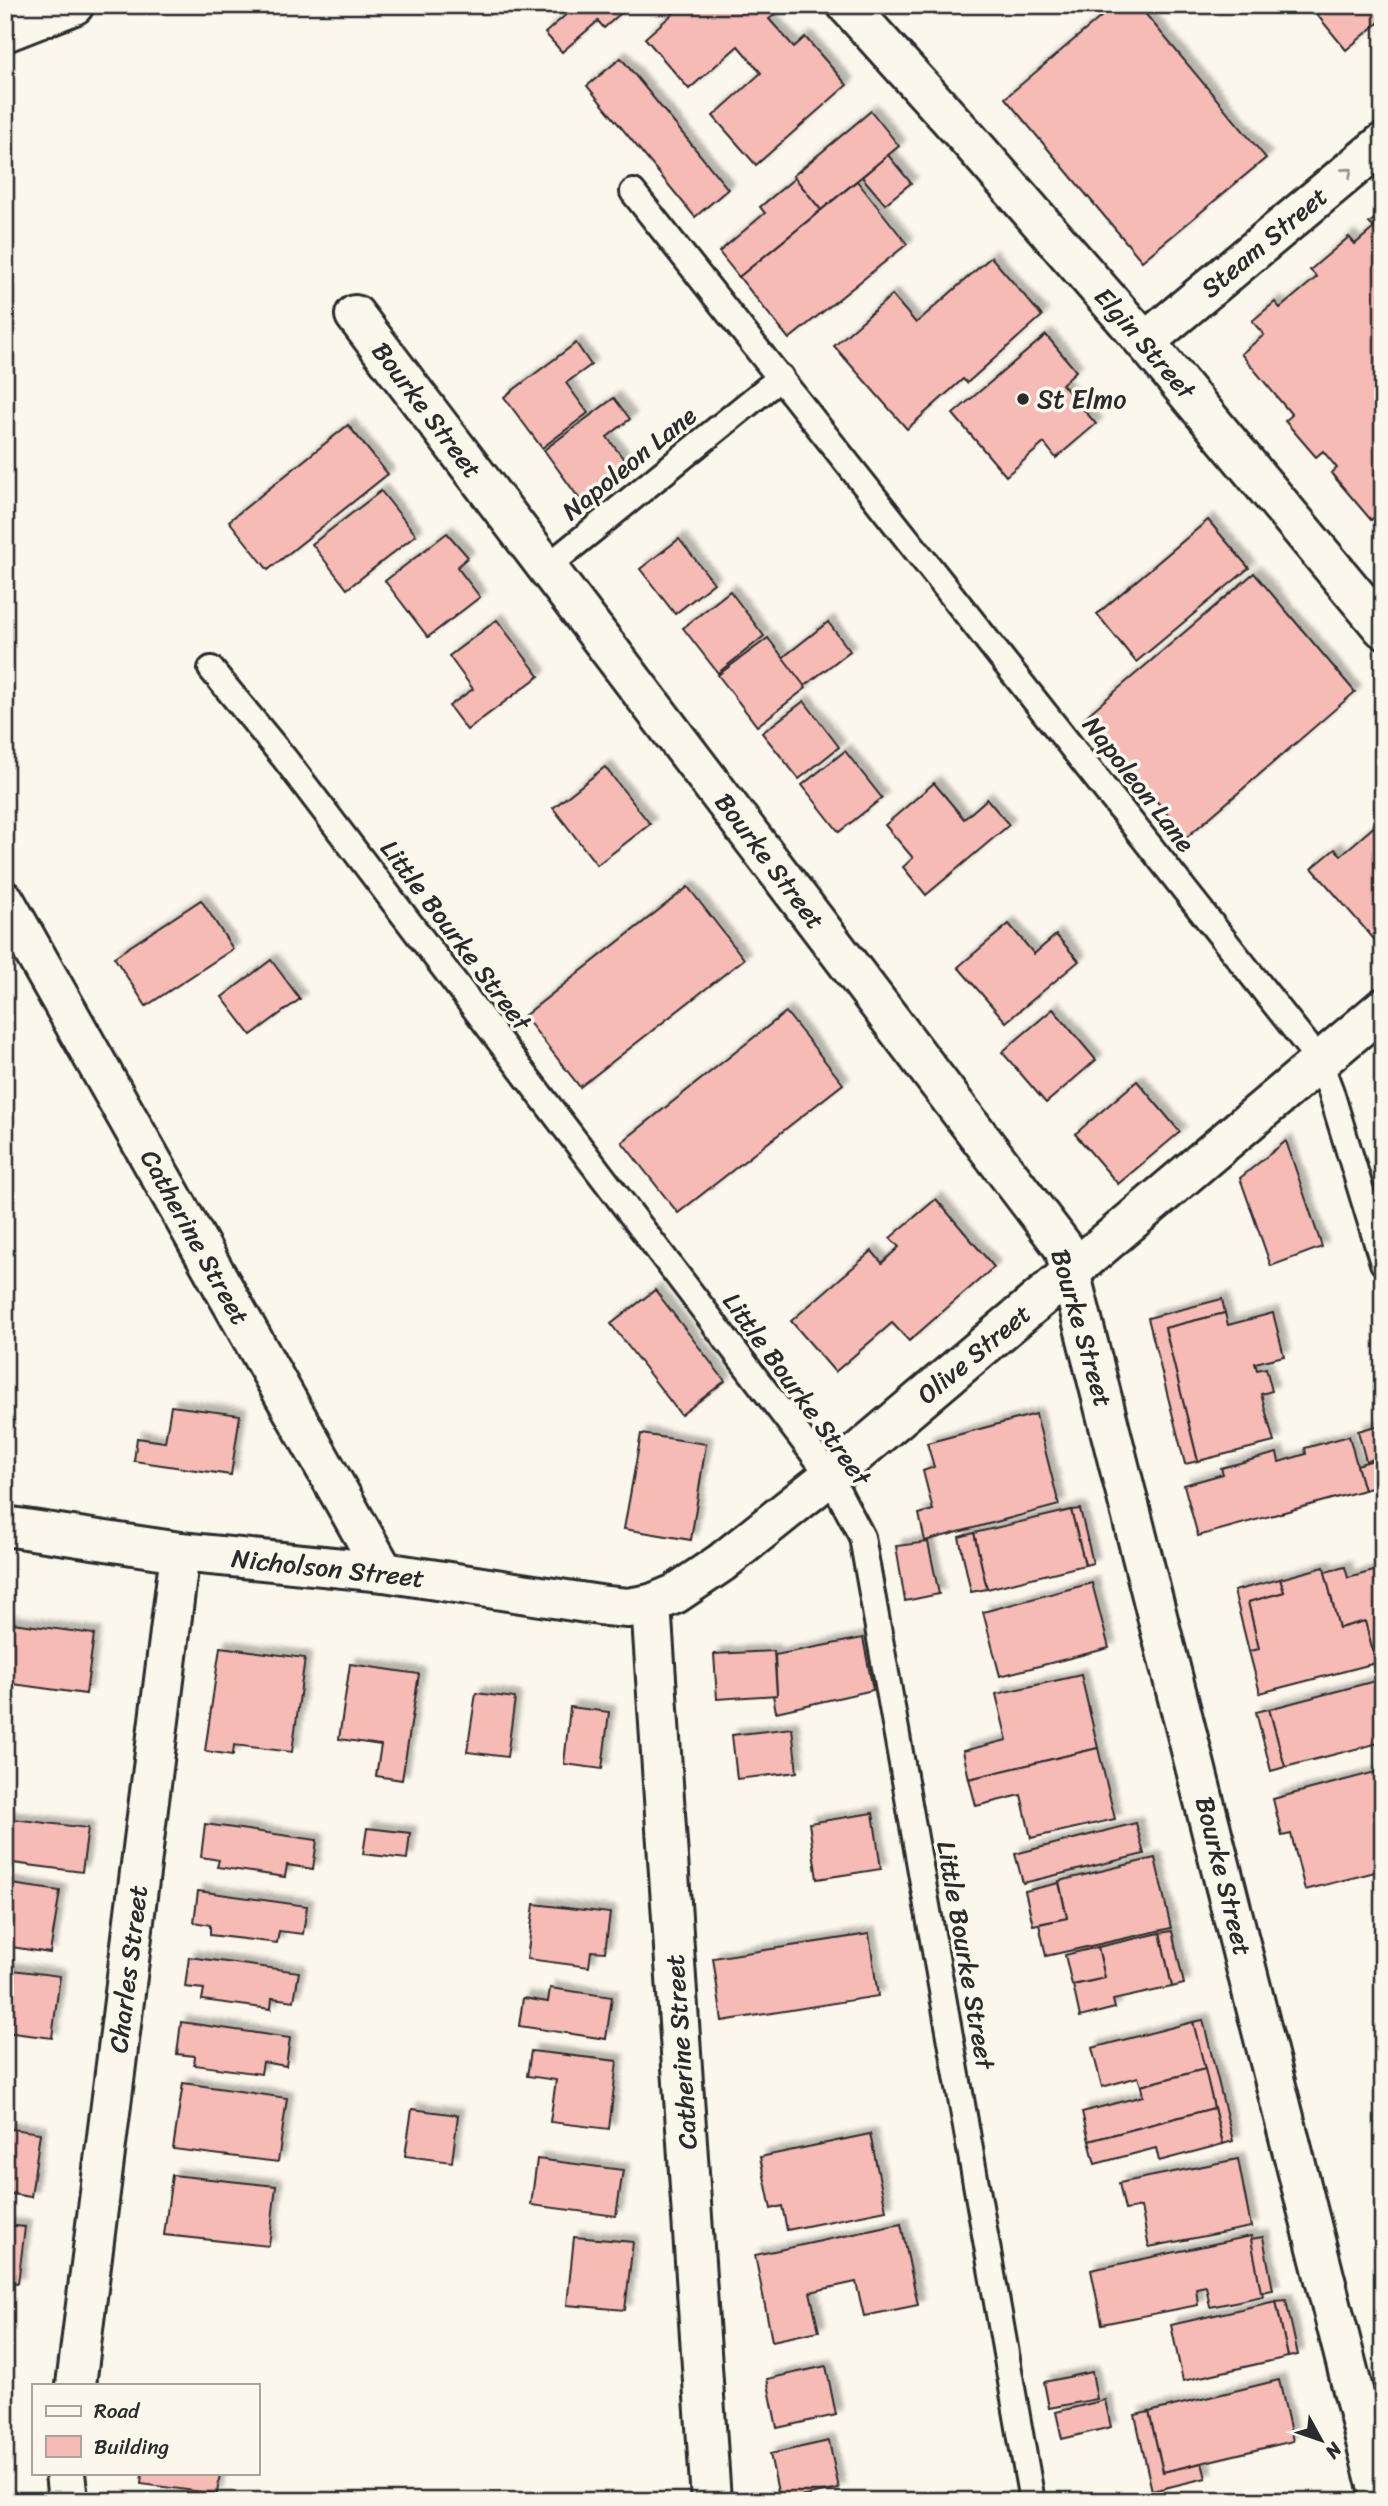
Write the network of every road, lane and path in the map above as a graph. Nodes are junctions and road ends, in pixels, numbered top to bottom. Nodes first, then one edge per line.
1 (74, 5) edge
2 (847, 5) edge
3 (871, 5) edge
4 (5, 32) edge
5 (900, 65) junction
6 (1383, 143) edge
7 (633, 192) dead end
8 (355, 315) dead end
9 (1145, 342) junction
10 (781, 377) junction
11 (546, 568) junction
12 (1383, 628) edge
13 (211, 669) dead end
14 (5, 901) edge
15 (1383, 1008) edge
16 (1319, 1060) junction
17 (1383, 1263) edge
18 (1072, 1272) junction
19 (830, 1476) junction
20 (5, 1526) edge
21 (180, 1552) junction
22 (384, 1572) junction
23 (652, 1604) junction
24 (76, 2384) edge
25 (65, 2474) edge
26 (68, 2501) edge
27 (711, 2501) edge
28 (1032, 2501) edge
29 (1381, 2501) edge

1 - 4 street
2 - 5 street, Elgin Street
3 - 5 street, Elgin Street
5 - 9 street, Elgin Street
9 -> 6 street, Steam Street
7 - 10 lane, Napoleon Lane
8 - 11 street, Bourke Street
9 - 12 street, Elgin Street
10 - 11 lane, Napoleon Lane
10 - 16 lane, Napoleon Lane
11 - 18 street, Bourke Street
13 - 19 lane, Little Bourke Street
14 - 22 street, Catherine Street
15 - 16 street, Olive Street
16 - 17 lane, Napoleon Lane
16 - 18 street, Olive Street
18 - 19 street, Olive Street
18 - 29 street, Bourke Street
19 - 23 street, Olive Street
19 - 28 lane, Little Bourke Street
20 - 21 street, Nicholson Street
21 - 22 street, Nicholson Street
21 - 24 street, Charles Street
22 - 23 street, Nicholson Street
23 - 27 street, Catherine Street
25 - 26 street

